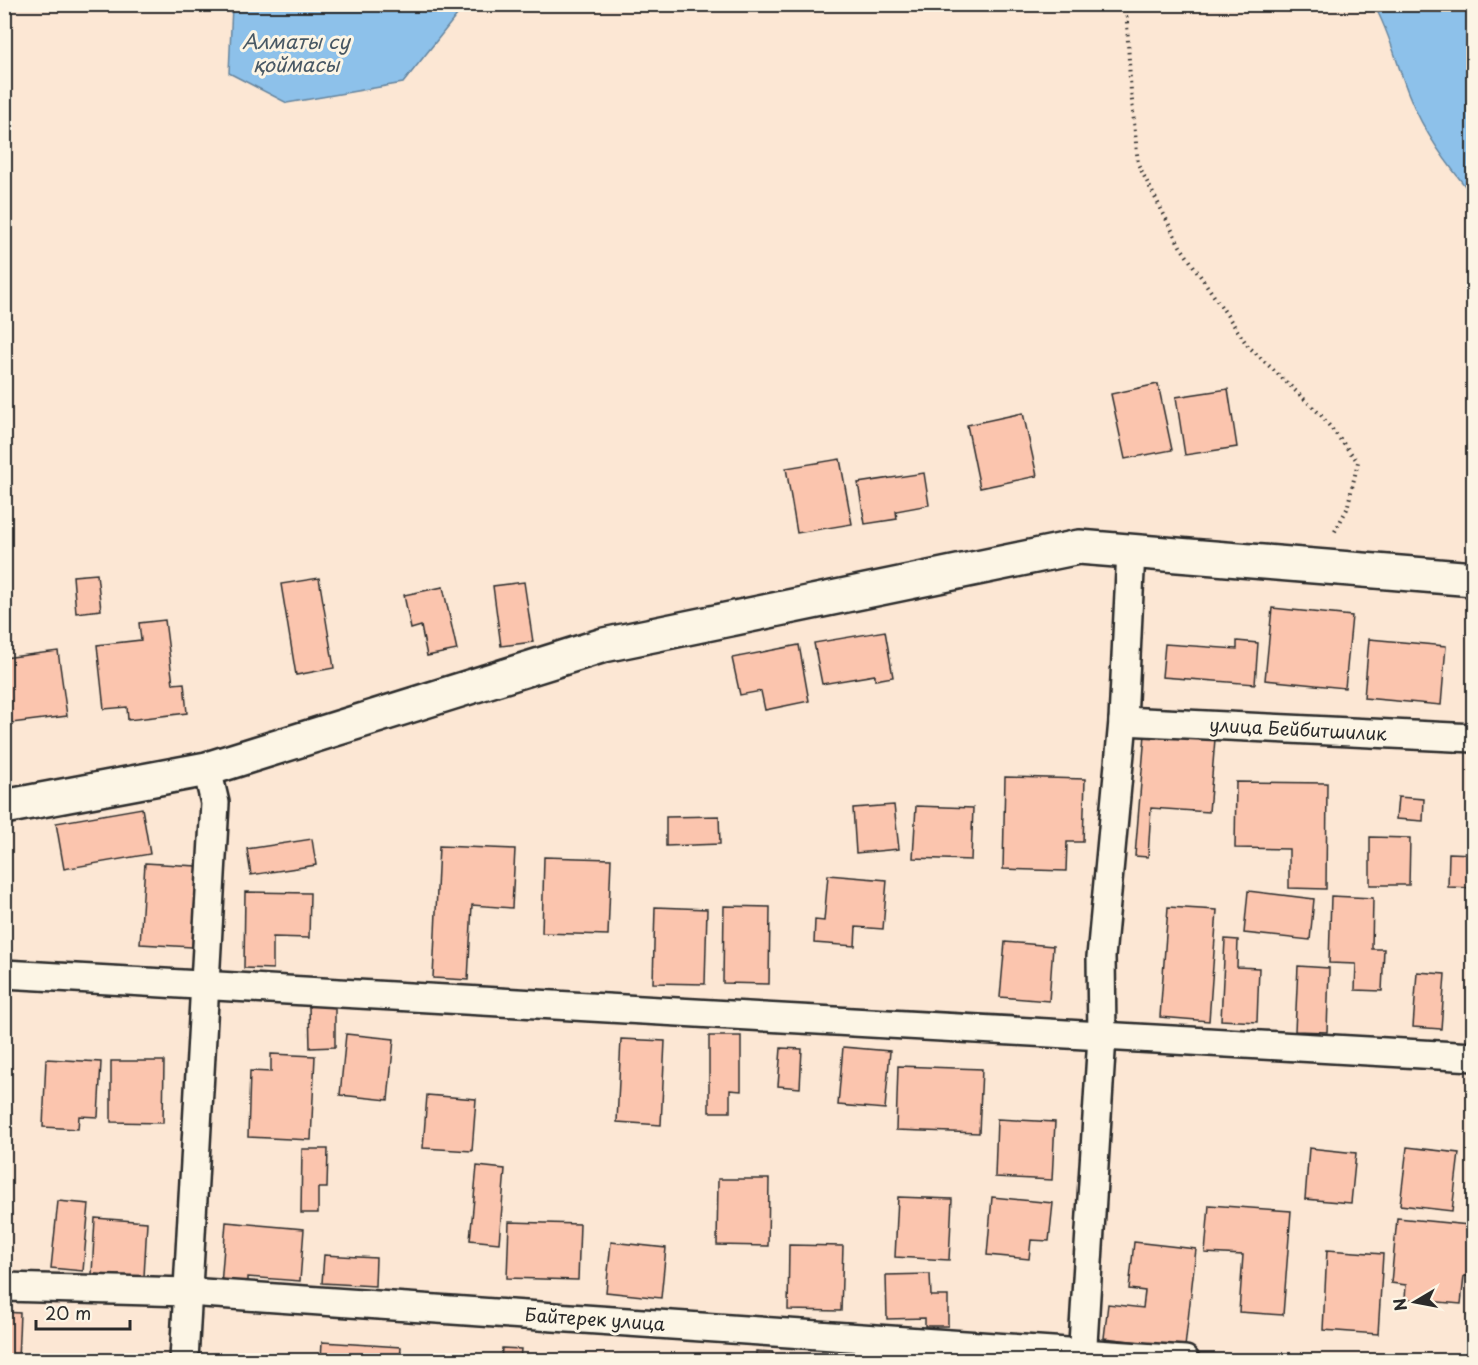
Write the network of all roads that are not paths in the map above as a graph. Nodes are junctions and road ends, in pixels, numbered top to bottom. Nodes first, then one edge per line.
1 (1131, 550) junction
2 (1473, 579) edge
3 (1123, 721) junction
4 (1473, 738) edge
5 (207, 769) junction
6 (4, 807) edge
7 (4, 974) edge
8 (204, 985) junction
9 (1102, 1036) junction
10 (1473, 1057) edge
11 (4, 1287) edge
12 (188, 1292) junction
13 (1082, 1357) edge
14 (184, 1360) edge
15 (1185, 1360) edge

1 - 2 street
1 - 3 street
1 - 5 street
3 - 4 street, улица Бейбитшилик
3 - 9 street
5 - 6 street
5 - 8 street
7 - 8 street
8 - 9 street
8 - 12 street
9 - 10 street
9 - 13 street
11 - 12 street, Байтерек улица
12 - 13 street, Байтерек улица
12 - 14 street
13 - 15 street, Байтерек улица

